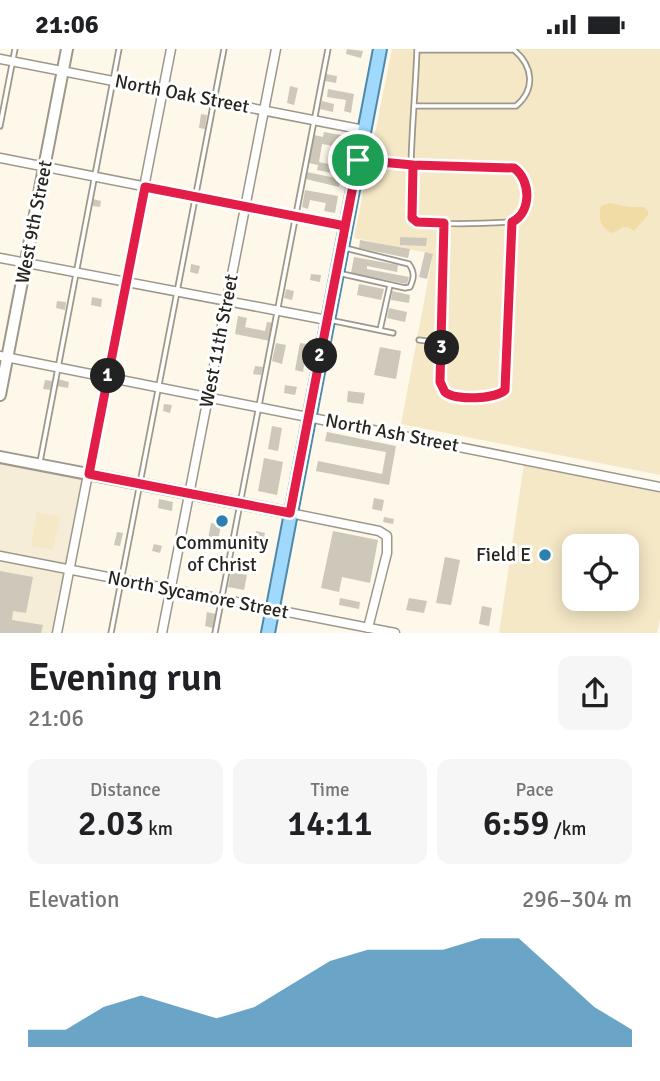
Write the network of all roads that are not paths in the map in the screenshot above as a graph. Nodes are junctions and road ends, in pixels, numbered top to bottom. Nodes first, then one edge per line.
1 (15, 49) edge
2 (67, 49) edge
3 (119, 49) edge
4 (171, 49) edge
5 (224, 49) edge
6 (276, 49) edge
7 (328, 49) edge
8 (380, 49) edge
9 (417, 49) edge
10 (0, 59) edge
11 (12, 61) junction
12 (63, 71) junction
13 (113, 80) junction
14 (163, 89) junction
15 (214, 100) junction
16 (415, 106) junction
17 (264, 110) junction
18 (314, 120) junction
19 (0, 126) edge
20 (364, 130) junction
21 (0, 159) edge
22 (358, 160) junction
23 (413, 165) junction
24 (44, 167) junction
25 (95, 177) junction
26 (145, 187) junction
27 (195, 197) junction
28 (246, 207) junction
29 (296, 217) junction
30 (512, 222) junction
31 (444, 223) junction
32 (345, 226) junction
33 (341, 247) junction
34 (0, 257) edge
35 (26, 263) junction
36 (76, 272) junction
37 (336, 273) junction
38 (126, 282) junction
39 (390, 285) junction
40 (176, 291) junction
41 (227, 300) junction
42 (278, 310) junction
43 (327, 320) junction
44 (380, 330) junction
45 (393, 333) dead end
46 (419, 340) dead end
47 (442, 343) junction
48 (4, 357) edge
49 (58, 368) junction
50 (107, 378) junction
51 (158, 388) junction
52 (0, 395) edge
53 (208, 398) junction
54 (258, 408) junction
55 (309, 418) junction
56 (0, 457) edge
57 (39, 464) junction
58 (89, 474) junction
59 (139, 484) junction
60 (660, 487) edge
61 (190, 494) junction
62 (240, 503) junction
63 (290, 513) junction
64 (0, 556) edge
65 (70, 570) junction
66 (121, 580) junction
67 (171, 589) junction
68 (222, 599) junction
69 (273, 609) junction
70 (368, 628) junction
71 (57, 633) edge
72 (111, 633) edge
73 (162, 633) edge
74 (215, 633) edge
75 (268, 633) edge
76 (396, 633) edge

1 - 11 lane
2 - 12 street, West 9th Street
3 - 13 lane
4 - 14 street
5 - 15 lane
6 - 17 street, West 11th Street
7 - 18 lane
8 - 20 main road
9 - 16 lane
9 - 16 lane
10 - 11 street, North Oak Street
11 - 12 street, North Oak Street
11 - 19 lane
12 - 13 street, North Oak Street
12 - 24 street, West 9th Street
13 - 14 street, North Oak Street
13 - 25 lane
14 - 15 street, North Oak Street
14 - 26 street
15 - 17 street, North Oak Street
15 - 27 lane
16 - 23 lane
17 - 18 street, North Oak Street
17 - 28 street, West 11th Street
18 - 20 street, North Oak Street
18 - 29 lane
20 - 22 main road
21 - 24 street
22 - 23 lane
22 - 32 main road
23 - 30 lane
23 - 31 lane
24 - 25 street
24 - 35 street, West 9th Street
25 - 26 street
25 - 36 lane
26 - 27 street
26 - 38 street
27 - 28 street
27 - 40 lane
28 - 29 street
28 - 41 street, West 11th Street
29 - 32 street
29 - 42 lane
30 - 31 lane
30 - 47 lane
31 - 47 lane
32 - 33 main road
33 - 37 main road
33 - 39 lane
34 - 35 street
35 - 36 street
35 - 48 street, West 9th Street
36 - 38 street
36 - 49 lane
37 - 39 lane
37 - 43 main road
38 - 40 street
38 - 50 street
39 - 44 lane
40 - 41 street
40 - 51 lane
41 - 42 street
41 - 53 street, West 11th Street
42 - 43 street
42 - 54 lane
43 - 44 lane
43 - 55 main road
44 - 45 lane
46 - 47 lane
48 - 49 street, North Ash Street
48 - 52 street, West 9th Street
49 - 50 street, North Ash Street
49 - 57 lane
50 - 51 street, North Ash Street
50 - 58 street
51 - 53 street, North Ash Street
51 - 59 lane
53 - 54 street, North Ash Street
53 - 61 street, West 11th Street
54 - 55 street, North Ash Street
54 - 62 lane
55 - 60 street, North Ash Street
55 - 63 main road
56 - 57 street
57 - 58 street
58 - 59 street
58 - 65 street
59 - 61 street
59 - 66 lane
61 - 62 street
61 - 67 street, West 11th Street
62 - 63 street
62 - 68 lane
63 - 69 main road
63 - 70 street
64 - 65 street, North Sycamore Street
65 - 66 street, North Sycamore Street
65 - 71 street
66 - 67 street, North Sycamore Street
66 - 72 lane
67 - 68 street, North Sycamore Street
67 - 73 street, West 11th Street
68 - 69 street, North Sycamore Street
68 - 74 lane
69 - 70 street, North Sycamore Street
69 - 75 main road
70 - 76 street, North Sycamore Street

